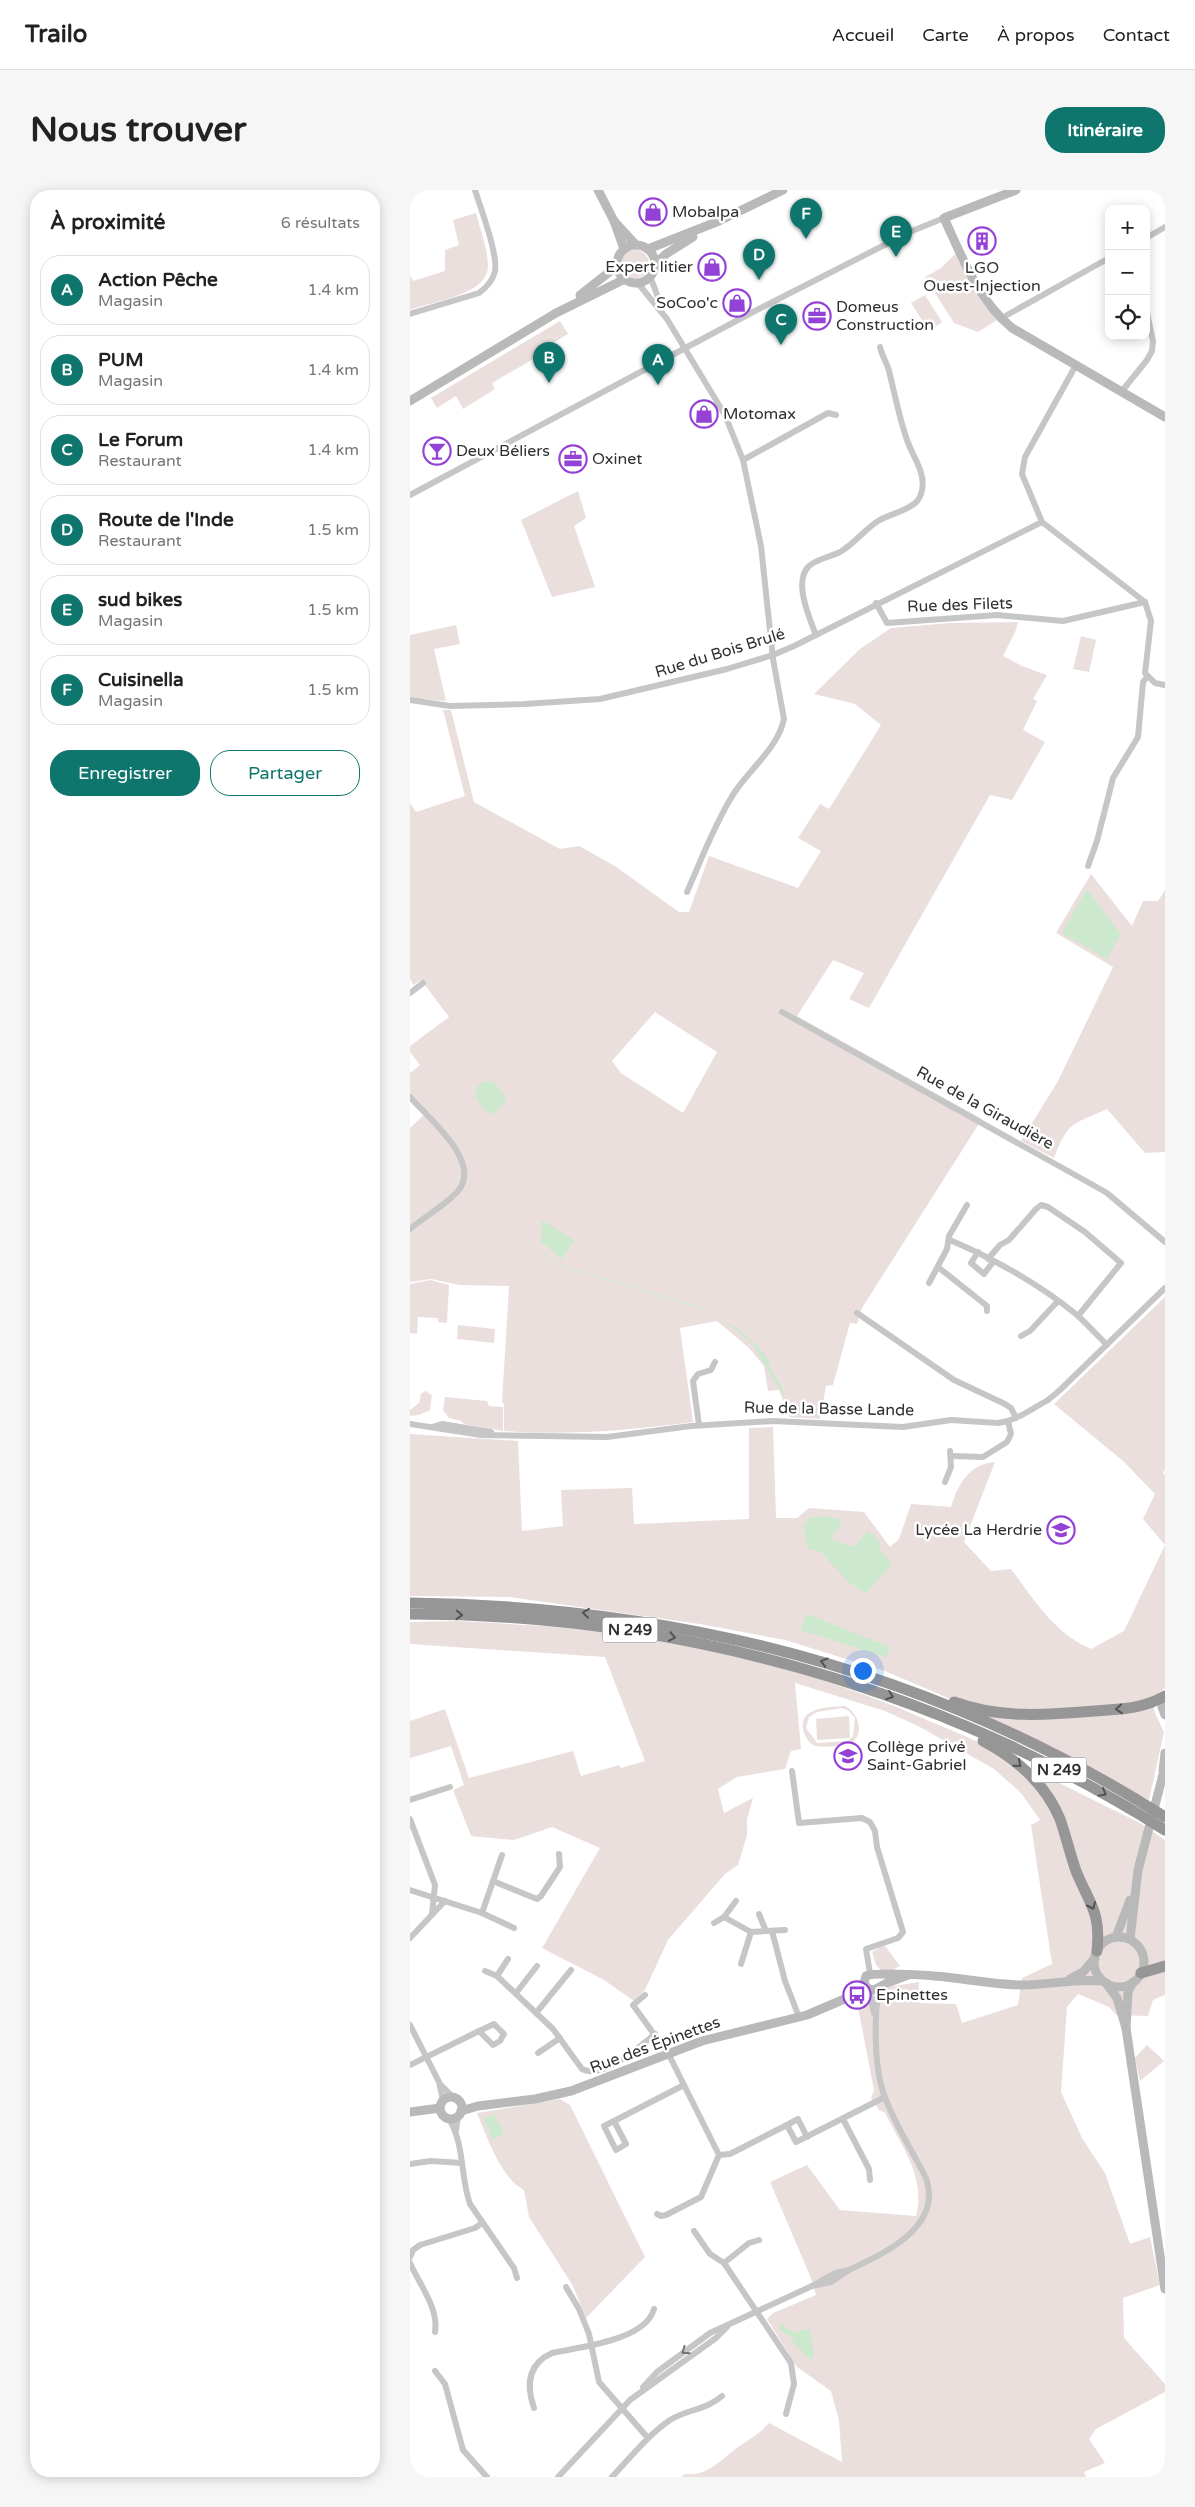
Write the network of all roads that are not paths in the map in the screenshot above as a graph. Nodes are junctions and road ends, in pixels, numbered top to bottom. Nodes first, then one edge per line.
1 (475, 190) edge
2 (598, 190) edge
3 (783, 190) edge
4 (1016, 190) edge
5 (944, 218) junction
6 (614, 220) junction
7 (719, 221) junction
8 (1165, 227) edge
9 (1150, 236) edge
10 (636, 245) junction
11 (624, 249) junction
12 (648, 249) junction
13 (1105, 260) edge
14 (654, 265) junction
15 (617, 266) junction
16 (650, 276) junction
17 (626, 279) junction
18 (637, 282) junction
19 (1147, 295) edge
20 (556, 313) junction
21 (410, 314) edge
22 (1000, 318) junction
23 (667, 319) junction
24 (880, 347) dead end
25 (685, 348) junction
26 (1076, 365) junction
27 (1122, 391) junction
28 (410, 401) edge
29 (836, 415) dead end
30 (1165, 417) edge
31 (743, 460) junction
32 (410, 495) edge
33 (1042, 522) junction
34 (1145, 602) junction
35 (876, 603) junction
36 (816, 634) junction
37 (773, 655) junction
38 (1147, 677) junction
39 (1165, 685) edge
40 (410, 700) edge
41 (1088, 866) dead end
42 (687, 892) dead end
43 (423, 983) dead end
44 (410, 993) edge
45 (782, 1012) dead end
46 (410, 1097) edge
47 (967, 1205) dead end
48 (410, 1229) edge
49 (950, 1240) junction
50 (1165, 1242) edge
51 (978, 1252) junction
52 (991, 1260) junction
53 (938, 1267) junction
54 (929, 1283) dead end
55 (1165, 1288) edge
56 (1058, 1300) junction
57 (987, 1311) dead end
58 (857, 1313) dead end
59 (1078, 1316) junction
60 (1020, 1336) dead end
61 (1107, 1345) junction
62 (715, 1362) dead end
63 (1016, 1418) junction
64 (1008, 1422) junction
65 (410, 1424) edge
66 (700, 1425) junction
67 (945, 1482) dead end
68 (410, 1603) edge
69 (410, 1614) edge
70 (904, 1689) junction
71 (1165, 1696) edge
72 (1165, 1715) edge
73 (949, 1718) junction
74 (1165, 1753) edge
75 (792, 1771) dead end
76 (1164, 1772) edge
77 (450, 1787) dead end
78 (410, 1800) edge
79 (1165, 1817) edge
80 (410, 1820) edge
81 (1165, 1830) edge
82 (559, 1854) dead end
83 (502, 1855) dead end
84 (494, 1881) junction
85 (1134, 1888) junction
86 (410, 1890) edge
87 (433, 1897) junction
88 (445, 1901) junction
89 (736, 1901) dead end
90 (482, 1913) junction
91 (432, 1914) junction
92 (759, 1914) dead end
93 (724, 1916) junction
94 (714, 1923) dead end
95 (514, 1928) dead end
96 (785, 1930) dead end
97 (769, 1931) junction
98 (751, 1932) junction
99 (1116, 1937) junction
100 (410, 1938) edge
101 (1130, 1939) junction
102 (1096, 1955) junction
103 (508, 1959) dead end
104 (741, 1964) dead end
105 (537, 1966) dead end
106 (1165, 1966) edge
107 (571, 1970) dead end
108 (484, 1972) dead end
109 (874, 1974) junction
110 (908, 1975) junction
111 (497, 1976) junction
112 (1137, 1977) junction
113 (1065, 1981) junction
114 (1105, 1982) junction
115 (867, 1987) junction
116 (880, 1987) junction
117 (516, 1993) junction
118 (645, 1995) dead end
119 (536, 2013) junction
120 (876, 2016) junction
121 (798, 2017) junction
122 (410, 2026) edge
123 (1126, 2028) junction
124 (479, 2031) dead end
125 (655, 2034) junction
126 (560, 2038) junction
127 (538, 2053) dead end
128 (669, 2055) junction
129 (425, 2056) junction
130 (410, 2065) edge
131 (439, 2082) junction
132 (684, 2084) junction
133 (885, 2097) junction
134 (442, 2104) junction
135 (456, 2109) junction
136 (410, 2112) edge
137 (843, 2119) junction
138 (614, 2121) dead end
139 (787, 2125) junction
140 (807, 2137) junction
141 (719, 2155) junction
142 (462, 2163) junction
143 (410, 2164) edge
144 (870, 2180) dead end
145 (657, 2214) dead end
146 (482, 2223) junction
147 (694, 2230) dead end
148 (759, 2240) dead end
149 (410, 2257) edge
150 (410, 2263) edge
151 (724, 2263) junction
152 (517, 2278) dead end
153 (566, 2287) dead end
154 (1165, 2289) edge
155 (654, 2309) dead end
156 (756, 2312) junction
157 (435, 2332) dead end
158 (591, 2345) junction
159 (435, 2371) dead end
160 (722, 2396) dead end
161 (534, 2408) dead end
162 (622, 2408) junction
163 (786, 2414) dead end
164 (648, 2438) junction
165 (487, 2477) edge
166 (558, 2477) edge
167 (612, 2477) edge

1 - 21 street
2 - 6 main road
3 - 7 main road
4 - 5 main road
5 - 22 main road
5 - 25 street
6 - 10 main road
6 - 11 main road
7 - 12 main road
7 - 14 main road
8 - 9 street
10 - 11 main road
10 - 12 main road
11 - 15 main road
12 - 14 main road
13 - 22 street
14 - 16 main road
15 - 17 main road
15 - 20 main road
16 - 18 main road
16 - 23 street
17 - 18 main road
17 - 20 main road
18 - 23 street
19 - 27 street
20 - 28 main road
22 - 26 main road
23 - 25 street
24 - 36 street
25 - 31 street
25 - 32 street
26 - 27 main road
26 - 33 street
27 - 30 main road
29 - 31 street
31 - 37 street
33 - 34 street
33 - 35 street, Rue du Bois Brulé
34 - 35 street, Rue des Filets
34 - 38 street
35 - 36 street, Rue du Bois Brulé
36 - 37 street, Rue du Bois Brulé
37 - 40 street, Rue du Bois Brulé
37 - 42 street
38 - 39 street
38 - 41 street
43 - 44 street
45 - 50 street, Rue de la Giraudière
46 - 48 street
47 - 49 street
49 - 51 street
49 - 53 street
51 - 52 street
51 - 52 street
52 - 56 street
52 - 59 street
53 - 54 street
53 - 57 street
55 - 61 street, Rue de la Basse Lande
56 - 59 street
56 - 60 street
58 - 63 street
59 - 61 street
61 - 63 street, Rue de la Basse Lande
62 - 66 street
63 - 64 street, Rue de la Basse Lande
64 - 66 street, Rue de la Basse Lande
64 - 67 street
65 - 66 street, Rue de la Basse Lande
70 -> 68 highway, N 249
69 -> 73 highway, N 249
71 -> 70 highway
70 - 79 highway, N 249
71 - 72 main road
73 -> 81 highway, N 249
73 -> 102 highway
74 - 76 main road
75 - 109 street
76 - 85 main road
77 - 78 street
80 - 87 street
82 - 84 street
83 - 84 street
84 - 90 street
85 - 99 main road
85 - 101 main road
86 - 87 street
87 - 88 street
87 - 91 street
88 - 90 street
88 - 91 street
89 - 93 street
90 - 95 street
91 - 100 street
92 - 97 street
93 - 94 street
93 - 98 street
96 - 97 street
97 - 98 street
97 - 121 street
98 - 104 street
99 - 101 main road
99 - 102 main road
101 - 112 main road
102 - 113 main road
102 - 114 main road
103 - 111 street
105 - 117 street
106 - 112 highway
107 - 119 street
108 - 111 street
109 - 110 main road
109 - 115 main road
109 - 116 main road
110 - 113 main road
110 - 116 main road
111 - 117 street
112 - 114 main road
112 - 123 main road
113 - 114 main road
114 - 123 main road
115 - 116 main road
115 - 120 street
115 - 121 main road, Rue des Épinettes
116 - 120 street
117 - 119 street
118 - 125 street
119 - 126 street
120 - 133 street
121 - 128 main road, Rue des Épinettes
122 - 129 street
123 - 154 main road
124 - 129 street
125 - 126 street
125 - 128 street
126 - 127 street
128 - 132 street
128 - 135 main road, Rue des Épinettes
129 - 130 street
129 - 131 street
131 - 134 street
131 - 135 street
132 - 138 street
132 - 141 street
133 - 137 street
133 - 156 street
134 - 135 main road
134 - 135 main road
134 - 136 main road
135 - 142 street
137 - 140 street
137 - 144 street
139 - 140 street
139 - 140 street
139 - 141 street
141 - 145 street
142 - 143 street
142 - 146 street
146 - 149 street
146 - 152 street
147 - 151 street
148 - 151 street
150 - 157 street
151 - 156 street
153 - 158 street
155 - 158 street
156 - 162 street
156 - 163 street
158 - 161 street
158 - 162 street
159 - 165 street
160 - 164 street
162 - 164 street
162 - 166 street
164 - 167 street

